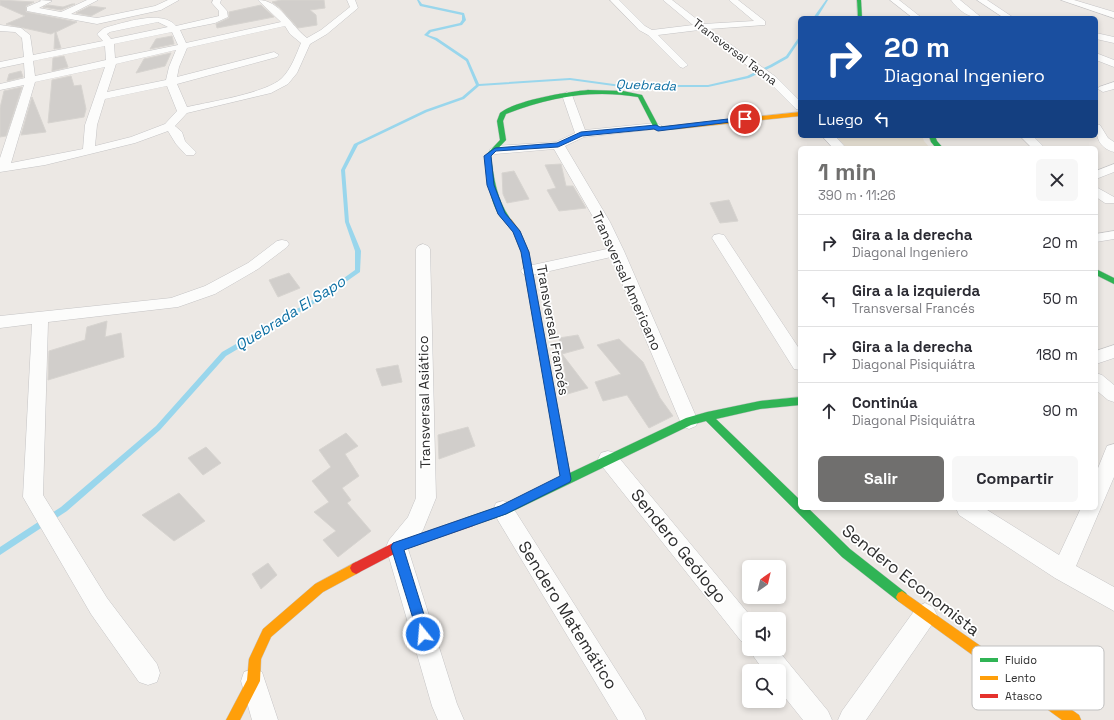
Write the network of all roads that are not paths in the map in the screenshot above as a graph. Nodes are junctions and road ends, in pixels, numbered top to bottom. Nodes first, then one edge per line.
1 (47, 0) edge
2 (94, 0) edge
3 (175, 0) edge
4 (217, 0) edge
5 (262, 0) edge
6 (351, 0) edge
7 (614, 0) edge
8 (667, 0) edge
9 (733, 0) edge
10 (859, 0) edge
11 (894, 0) edge
12 (955, 0) edge
13 (981, 0) edge
14 (1065, 0) edge
15 (122, 7) dead end
16 (62, 15) junction
17 (1114, 15) edge
18 (860, 16) edge
19 (915, 16) edge
20 (975, 16) edge
21 (1008, 16) edge
22 (97, 21) junction
23 (287, 23) junction
24 (701, 27) junction
25 (0, 28) edge
26 (175, 29) junction
27 (651, 33) junction
28 (1098, 36) edge
29 (1114, 40) edge
30 (306, 42) junction
31 (109, 43) junction
32 (183, 46) junction
33 (1114, 52) edge
34 (274, 55) dead end
35 (1099, 57) edge
36 (29, 60) junction
37 (111, 63) junction
38 (1114, 64) edge
39 (683, 65) dead end
40 (0, 66) edge
41 (30, 81) junction
42 (171, 82) junction
43 (1114, 85) edge
44 (0, 87) edge
45 (1103, 89) dead end
46 (567, 95) junction
47 (99, 97) junction
48 (798, 105) edge
49 (183, 111) junction
50 (798, 114) edge
51 (169, 126) junction
52 (657, 128) junction
53 (1098, 130) edge
54 (581, 134) junction
55 (830, 138) edge
56 (1028, 138) edge
57 (558, 145) junction
58 (838, 146) edge
59 (1037, 146) edge
60 (1114, 148) edge
61 (89, 150) junction
62 (495, 150) junction
63 (190, 152) dead end
64 (2, 168) edge
65 (1114, 168) edge
66 (1098, 174) edge
67 (1098, 193) edge
68 (1110, 200) dead end
69 (1114, 235) edge
70 (719, 238) dead end
71 (1098, 238) edge
72 (282, 244) dead end
73 (423, 249) dead end
74 (617, 251) junction
75 (528, 271) junction
76 (1098, 273) edge
77 (1114, 281) edge
78 (40, 318) junction
79 (0, 322) edge
80 (1114, 350) edge
81 (1098, 357) edge
82 (798, 361) edge
83 (1098, 382) edge
84 (1114, 395) edge
85 (798, 401) edge
86 (707, 416) junction
87 (689, 421) junction
88 (1114, 452) edge
89 (608, 459) junction
90 (566, 479) junction
91 (1102, 490) edge
92 (798, 506) edge
93 (502, 510) junction
94 (802, 510) edge
95 (969, 510) edge
96 (1091, 510) edge
97 (397, 547) junction
98 (1063, 570) junction
99 (1114, 600) edge
100 (925, 615) junction
101 (742, 624) edge
102 (972, 648) edge
103 (768, 656) edge
104 (148, 673) dead end
105 (253, 681) junction
106 (1060, 710) edge
107 (233, 720) edge
108 (265, 720) edge
109 (451, 720) edge
110 (633, 720) edge
111 (819, 720) edge
112 (851, 720) edge
113 (1074, 720) edge

1 - 16 street
2 - 16 street
3 - 22 street
4 - 26 street
5 - 23 street
6 - 30 street
7 - 27 street
8 - 24 street, Transversal Tacna
9 - 24 street
10 - 18 street
11 - 19 street
12 - 20 street
13 - 21 street
14 - 17 street
15 - 22 street
16 - 22 street
23 - 30 street
23 - 32 street
24 - 27 street
24 - 48 street, Transversal Tacna
25 - 36 street
26 - 31 street
26 - 32 street
27 - 39 street
28 - 29 street
30 - 49 street
31 - 36 street
31 - 37 street
32 - 37 street
32 - 42 street
33 - 35 street
34 - 42 street
35 - 38 street
36 - 40 street
36 - 41 street
37 - 41 street
37 - 47 street
41 - 44 street
41 - 64 street
42 - 47 street
42 - 49 street
43 - 45 street
46 - 52 street
46 - 54 street
46 - 62 street
47 - 61 street
49 - 51 street
50 - 52 street
51 - 61 street
51 - 63 street
52 - 54 street
53 - 60 street
54 - 57 street
55 - 58 street
56 - 59 street
57 - 62 street
57 - 74 street, Transversal Americano
61 - 64 street
62 - 75 street, Transversal Francés
65 - 66 street
67 - 68 street
69 - 71 street
70 - 82 street
72 - 78 street
73 - 97 street, Transversal Asiático
74 - 75 street
74 - 87 street, Transversal Americano
75 - 90 street, Transversal Francés
76 - 77 street
78 - 79 street
78 - 104 street
80 - 81 street
83 - 84 street
85 - 86 street
86 - 87 street
86 - 92 street, Sendero Economista
87 - 89 street
88 - 91 street
89 - 90 street
89 - 101 street, Sendero Geólogo
90 - 93 street
93 - 97 street
93 - 110 street, Sendero Matemático
94 - 100 street, Sendero Economista
95 - 98 street
96 - 98 street
97 - 105 street
97 - 109 street
98 - 99 street
100 - 102 street, Sendero Economista
100 - 112 street
103 - 111 street
105 - 107 street
105 - 108 street
106 - 113 street, Sendero Economista

